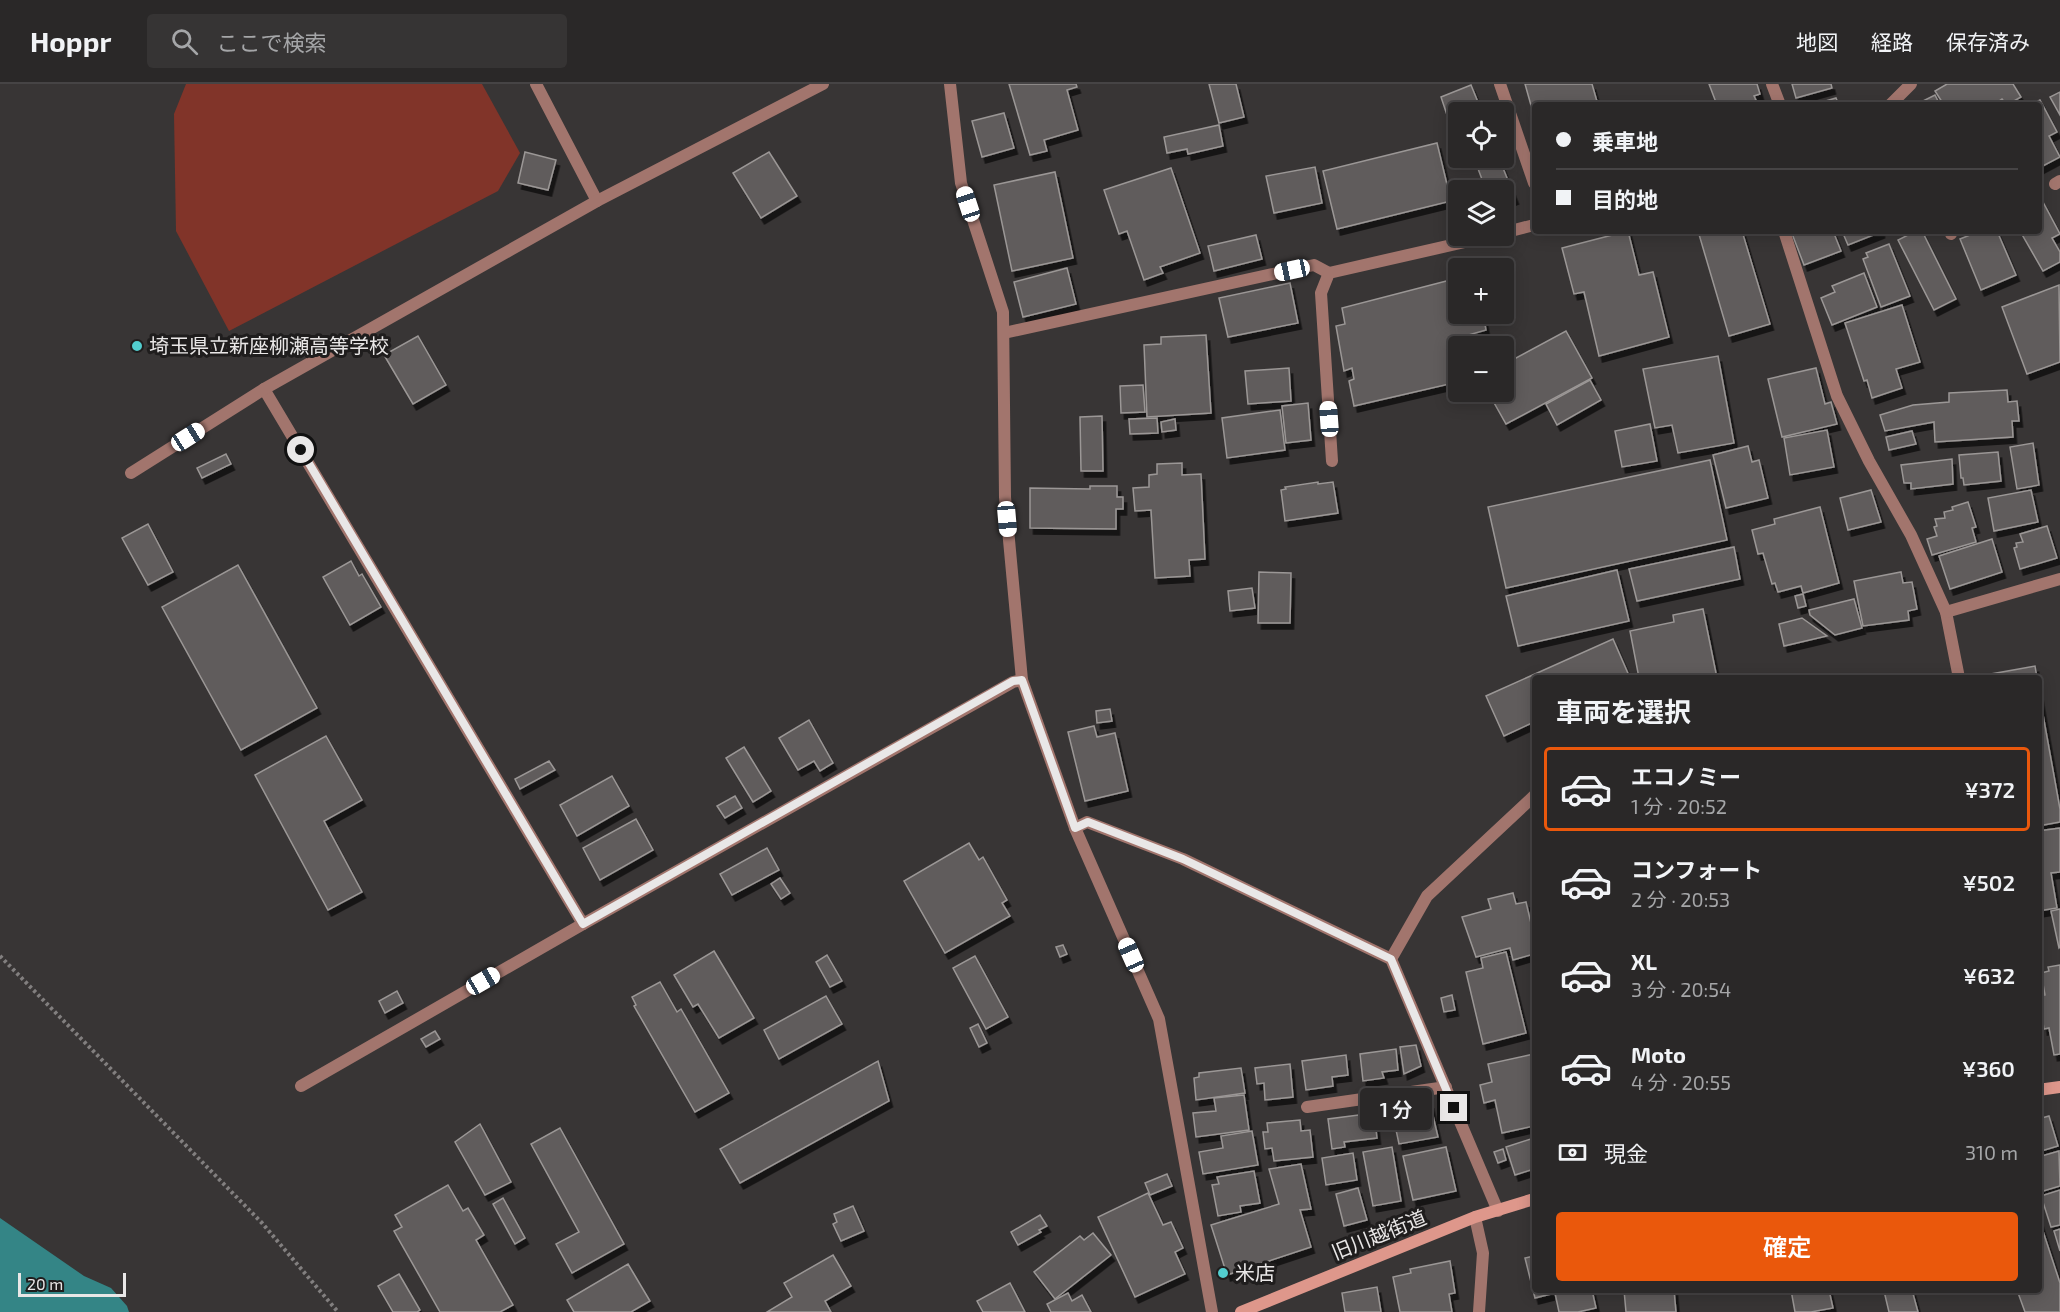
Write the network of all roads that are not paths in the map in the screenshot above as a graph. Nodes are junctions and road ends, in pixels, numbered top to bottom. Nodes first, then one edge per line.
1 (536, 84) edge
2 (823, 84) edge
3 (950, 84) edge
4 (1500, 84) edge
5 (1772, 84) edge
6 (1911, 84) edge
7 (1779, 102) edge
8 (1893, 102) edge
9 (1532, 177) edge
10 (597, 201) junction
11 (1532, 226) edge
12 (1514, 230) edge
13 (1785, 234) edge
14 (1448, 246) edge
15 (1329, 273) junction
16 (1004, 333) junction
17 (264, 389) junction
18 (1332, 461) dead end
19 (131, 473) dead end
20 (2060, 579) edge
21 (1946, 612) junction
22 (1958, 675) edge
23 (1022, 680) junction
24 (1532, 798) edge
25 (1075, 828) junction
26 (583, 924) junction
27 (1391, 959) junction
28 (301, 1086) dead end
29 (1446, 1087) junction
30 (2060, 1087) edge
31 (2042, 1089) edge
32 (1307, 1107) dead end
33 (1532, 1200) edge
34 (1498, 1211) junction
35 (1475, 1217) junction
36 (1212, 1312) edge
37 (1241, 1312) edge
38 (1479, 1312) edge

1 - 10 street
2 - 10 street
3 - 16 street
4 - 9 street
5 - 7 street
6 - 8 street
10 - 17 street
11 - 12 street
13 - 21 street
14 - 15 street
15 - 16 street
15 - 18 street
16 - 23 street
17 - 19 street
17 - 26 street
20 - 21 street
21 - 22 street
23 - 25 street
23 - 26 street
24 - 27 street
25 - 27 street
25 - 36 street
26 - 28 street
27 - 29 street
29 - 32 street
29 - 34 street
30 - 31 main road
33 - 34 main road, 旧川越街道
34 - 35 main road, 旧川越街道
35 - 37 main road, 旧川越街道
35 - 38 street

